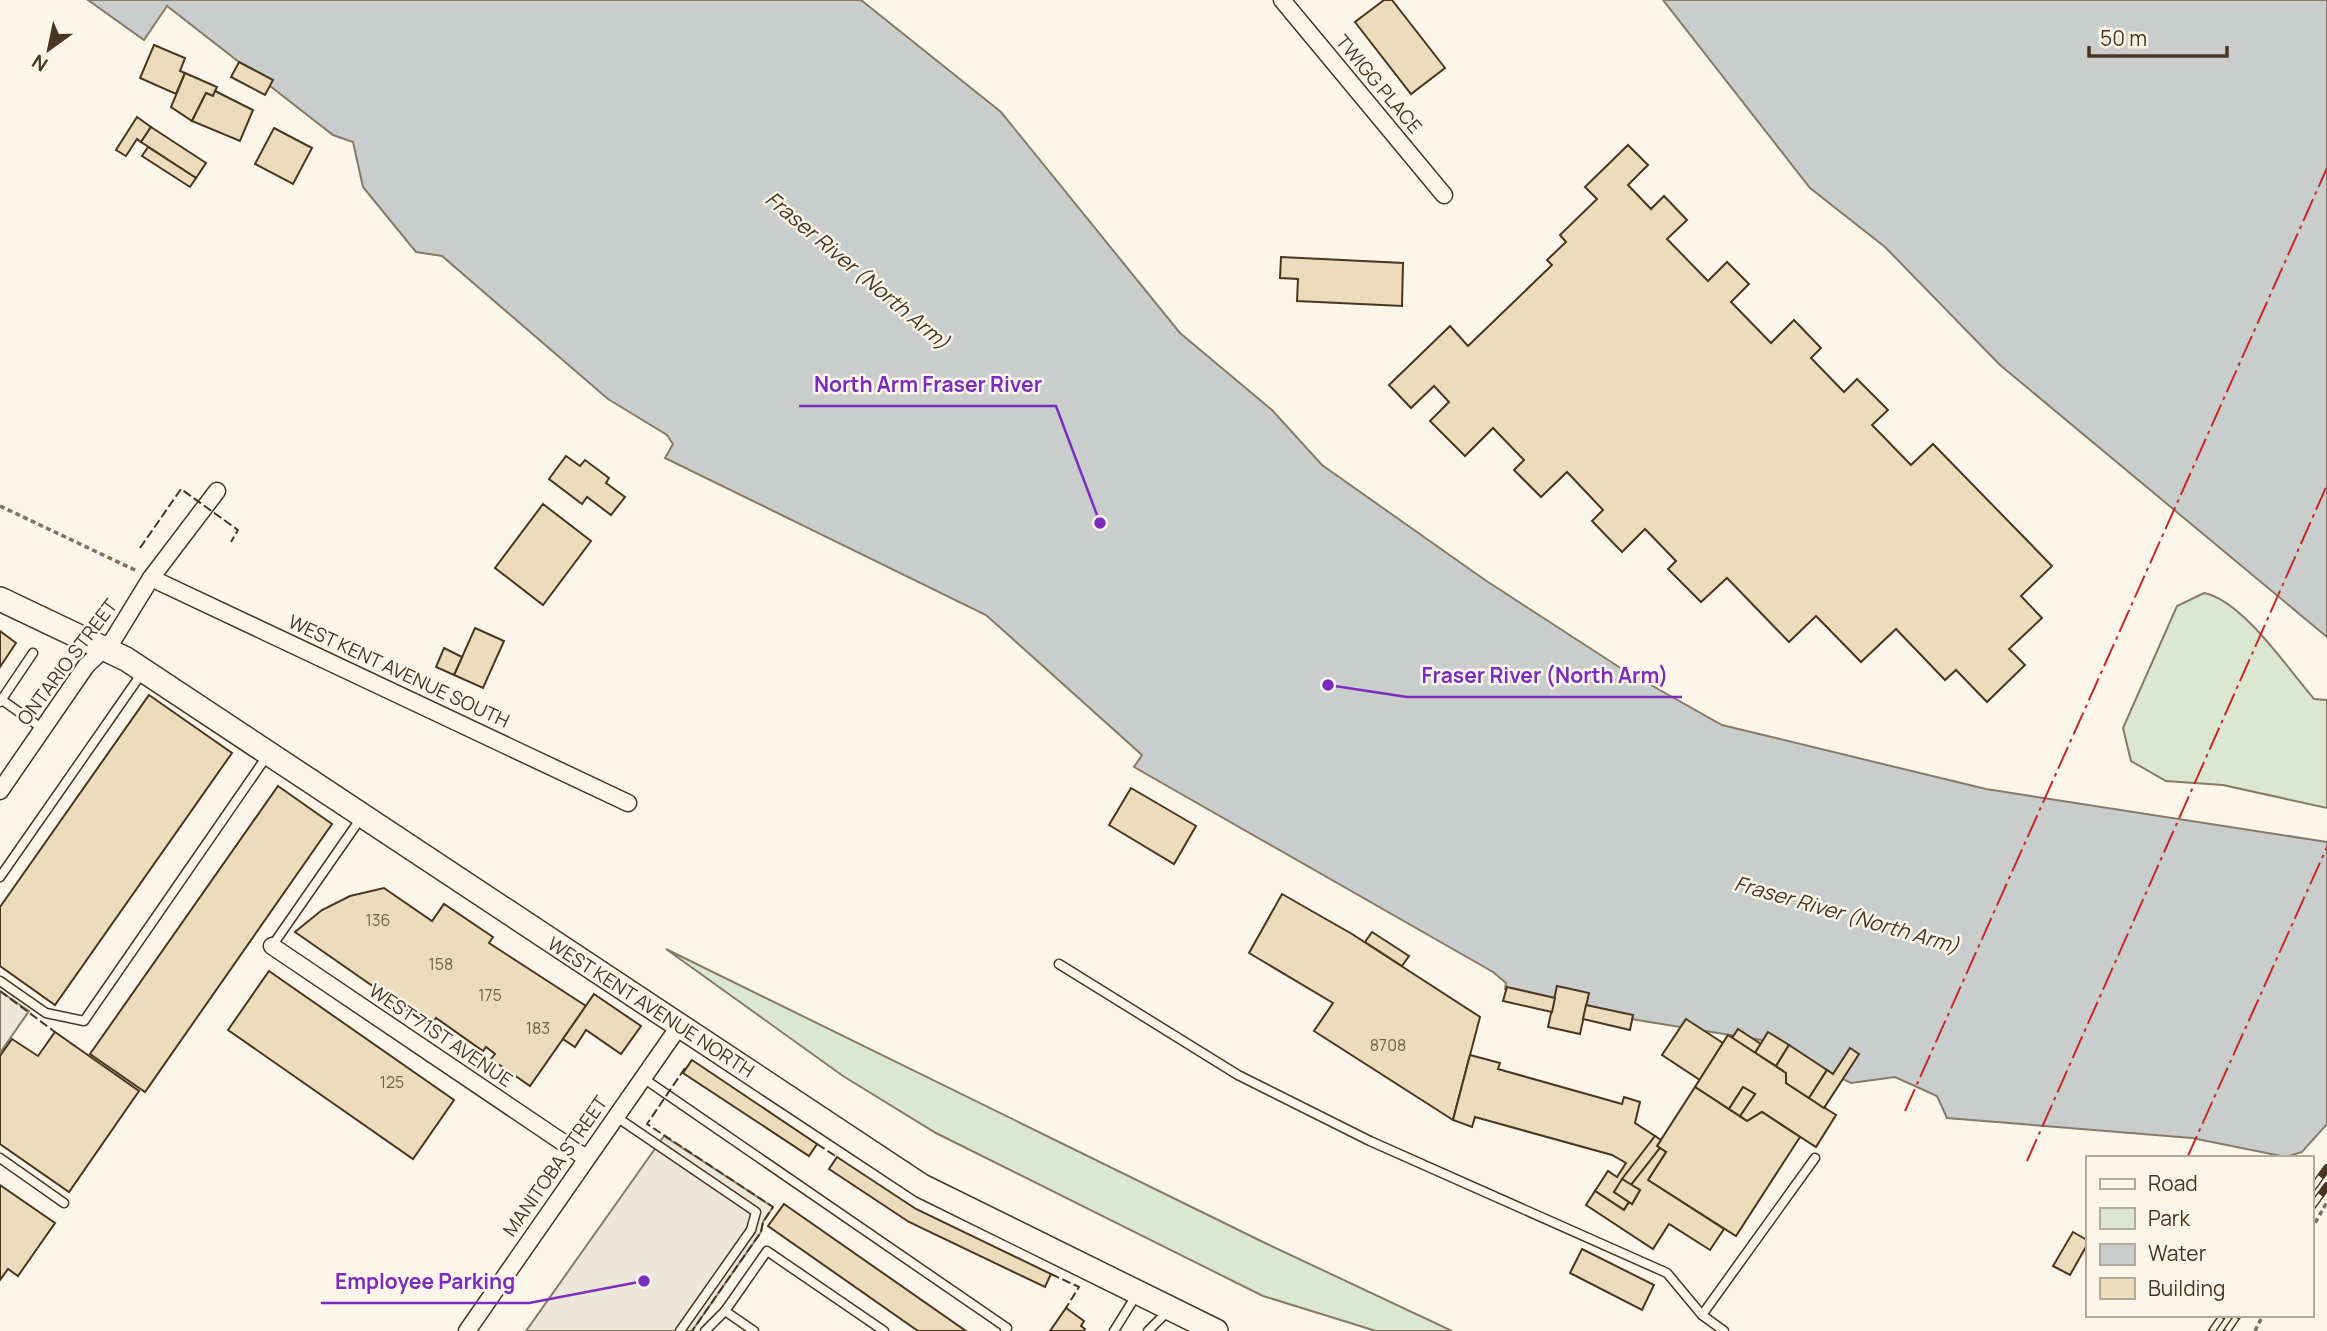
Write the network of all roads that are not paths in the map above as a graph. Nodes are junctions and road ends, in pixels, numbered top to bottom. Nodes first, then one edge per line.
1 (1282, 0) edge
2 (1444, 195) dead end
3 (217, 491) dead end
4 (151, 578) junction
5 (0, 599) edge
6 (105, 649) junction
7 (33, 653) dead end
8 (143, 670) junction
9 (1, 701) edge
10 (43, 729) junction
11 (269, 753) junction
12 (0, 791) edge
13 (628, 803) dead end
14 (363, 816) junction
15 (0, 877) edge
16 (272, 946) joint
17 (1059, 964) dead end
18 (0, 981) edge
19 (680, 1025) junction
20 (642, 1077) junction
21 (615, 1116) junction
22 (0, 1158) edge
23 (586, 1158) junction
24 (1815, 1158) dead end
25 (64, 1203) dead end
26 (1137, 1294) junction
27 (1170, 1310) junction
28 (725, 1311) junction
29 (1702, 1315) junction
30 (467, 1331) edge
31 (680, 1331) edge
32 (705, 1331) edge
33 (754, 1331) edge
34 (884, 1331) edge
35 (1005, 1331) edge
36 (1114, 1331) edge
37 (1148, 1331) edge
38 (1216, 1331) edge
39 (1724, 1331) edge

1 - 2 street, TWIGG PLACE
3 - 4 street, ONTARIO STREET
4 - 6 street, ONTARIO STREET
4 - 13 street, WEST KENT AVENUE SOUTH
5 - 6 street, WEST KENT AVENUE NORTH
6 - 8 street, WEST KENT AVENUE NORTH
6 - 10 street, ONTARIO STREET
7 - 9 lane
8 - 11 street, WEST KENT AVENUE NORTH
8 - 15 lane
9 - 10 lane
10 - 12 street, ONTARIO STREET
11 - 14 street, WEST KENT AVENUE NORTH
11 - 18 lane
14 - 16 lane
14 - 19 street, WEST KENT AVENUE NORTH
16 - 23 street, WEST 71ST AVENUE
17 - 29 lane
19 - 20 street, MANITOBA STREET
19 - 26 street, WEST KENT AVENUE NORTH
20 - 21 street, MANITOBA STREET
20 - 35 lane
21 - 23 street, MANITOBA STREET
21 - 31 lane
22 - 25 lane
23 - 30 street, MANITOBA STREET
24 - 29 lane
26 - 27 street, WEST KENT AVENUE NORTH
26 - 36 lane
27 - 37 lane
27 - 38 street, WEST KENT AVENUE NORTH
28 - 32 lane
28 - 33 lane
28 - 34 lane
29 - 39 lane

